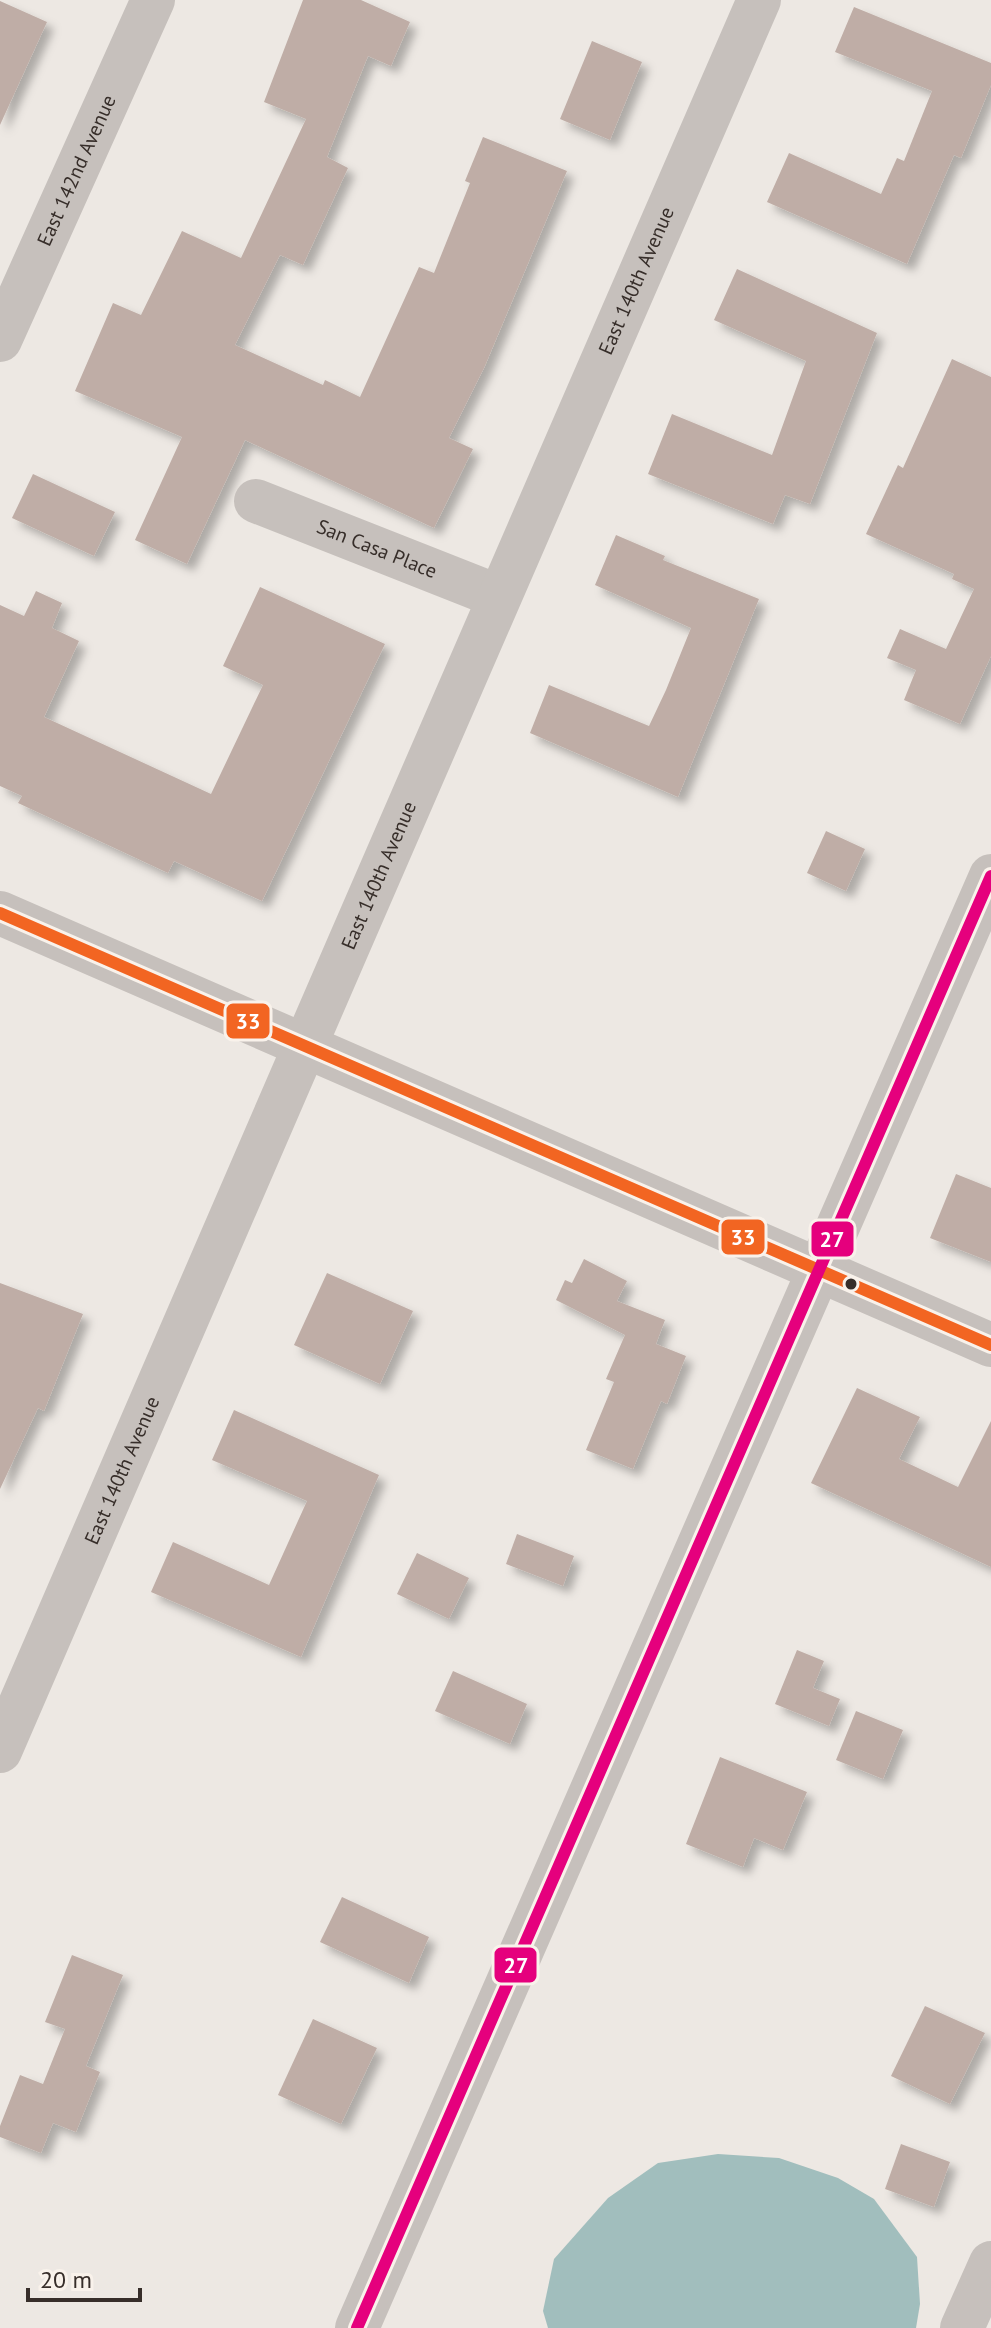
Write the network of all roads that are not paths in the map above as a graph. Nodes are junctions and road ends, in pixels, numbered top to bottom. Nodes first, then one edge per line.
1 (153, 0) edge
2 (759, 0) edge
3 (0, 340) edge
4 (256, 501) dead end
5 (497, 596) junction
6 (991, 876) edge
7 (0, 913) edge
8 (306, 1047) junction
9 (817, 1268) junction
10 (991, 1345) edge
11 (0, 1751) edge
12 (991, 2263) edge
13 (357, 2328) edge
14 (962, 2328) edge

1 - 3 street, East 142nd Avenue
2 - 5 street, East 140th Avenue
4 - 5 street, San Casa Place
5 - 8 street, East 140th Avenue
6 - 9 street
7 - 8 street
8 - 9 street
8 - 11 street, East 140th Avenue
9 - 10 street
9 - 13 street
12 - 14 street

